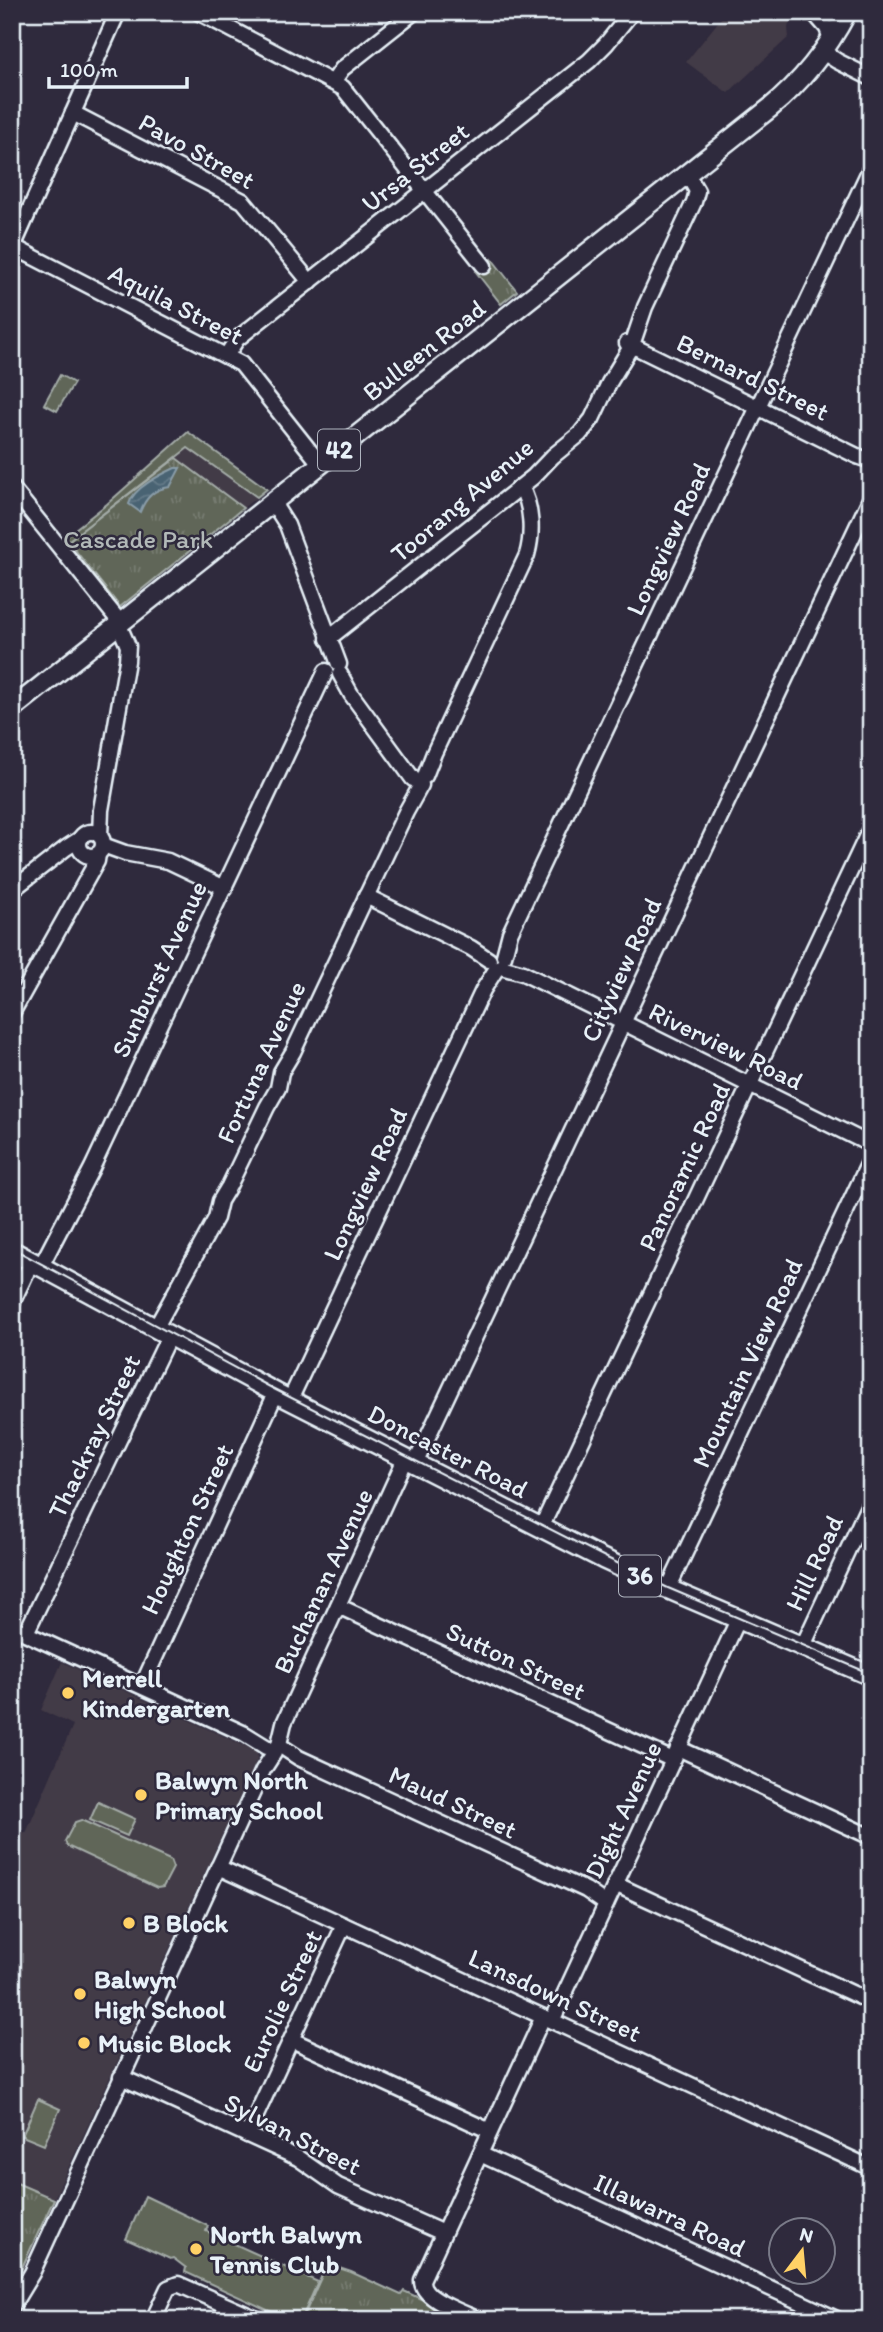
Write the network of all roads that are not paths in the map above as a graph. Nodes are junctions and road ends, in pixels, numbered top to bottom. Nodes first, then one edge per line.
1 (118, 12) edge
2 (198, 12) edge
3 (414, 12) edge
4 (632, 12) edge
5 (814, 13) edge
6 (846, 14) edge
7 (827, 45) junction
8 (871, 78) edge
9 (333, 82) junction
10 (73, 113) junction
11 (871, 167) edge
12 (687, 174) junction
13 (425, 191) junction
14 (13, 246) edge
15 (484, 266) dead end
16 (310, 282) junction
17 (630, 344) junction
18 (226, 356) junction
19 (758, 407) junction
20 (864, 458) edge
21 (321, 465) junction
22 (871, 466) edge
23 (521, 486) junction
24 (12, 488) edge
25 (871, 497) edge
26 (273, 503) junction
27 (118, 625) junction
28 (328, 639) junction
29 (334, 671) junction
30 (12, 709) edge
31 (418, 778) junction
32 (871, 827) edge
33 (92, 846) junction
34 (225, 888) junction
35 (12, 890) edge
36 (366, 896) junction
37 (497, 960) junction
38 (12, 1013) edge
39 (623, 1023) junction
40 (749, 1085) junction
41 (871, 1144) edge
42 (871, 1158) edge
43 (12, 1251) edge
44 (36, 1264) junction
45 (12, 1303) edge
46 (162, 1333) junction
47 (283, 1396) junction
48 (410, 1462) junction
49 (871, 1500) edge
50 (867, 1520) edge
51 (541, 1528) junction
52 (667, 1589) junction
53 (338, 1606) junction
54 (738, 1620) junction
55 (19, 1630) edge
56 (802, 1648) junction
57 (871, 1676) edge
58 (142, 1686) junction
59 (273, 1746) junction
60 (676, 1754) junction
61 (871, 1837) edge
62 (218, 1867) junction
63 (610, 1895) junction
64 (344, 1925) junction
65 (871, 2002) edge
66 (548, 2019) junction
67 (292, 2040) junction
68 (121, 2077) junction
69 (490, 2131) junction
70 (247, 2135) junction
71 (480, 2154) junction
72 (871, 2168) edge
73 (443, 2233) junction
74 (32, 2273) junction
75 (12, 2306) edge
76 (12, 2317) edge
77 (153, 2320) edge
78 (259, 2320) edge
79 (479, 2320) edge
80 (839, 2320) edge

1 - 10 street
2 - 9 street
3 - 9 street
4 - 13 street, Ursa Street
5 - 6 street
5 - 7 street
6 - 7 main road, Bulleen Road / 42
7 - 8 street
7 - 12 main road, Bulleen Road / 42
9 - 13 street
10 - 14 street
10 - 16 street, Pavo Street
11 - 19 street, Longview Road
12 - 17 street, Toorang Avenue
12 - 21 main road, Bulleen Road / 42
13 - 15 street
13 - 16 street, Ursa Street
14 - 18 street, Aquila Street
16 - 18 street, Ursa Street
17 - 19 street, Bernard Street
17 - 23 street, Toorang Avenue
18 - 21 street, Aquila Street
19 - 20 street, Bernard Street
19 - 37 street, Longview Road
20 - 22 street, Bernard Street
21 - 26 main road, Bulleen Road / 42
23 - 28 street, Toorang Avenue
23 - 31 street, Fortuna Avenue
24 - 27 street
25 - 39 street, Cityview Road
26 - 27 main road, Bulleen Road / 42
26 - 28 street
27 - 30 main road, Bulleen Road / 42
27 - 33 street
28 - 29 street
29 - 31 street
29 - 34 street, Sunburst Avenue
31 - 36 street, Fortuna Avenue
32 - 40 street, Panoramic Road
33 - 34 street
33 - 35 street
33 - 38 street
34 - 44 street, Sunburst Avenue
36 - 37 street, Riverview Road
36 - 46 street, Fortuna Avenue
37 - 39 street, Riverview Road
37 - 47 street, Longview Road
39 - 40 street, Riverview Road
39 - 48 street, Cityview Road
40 - 41 street, Riverview Road
40 - 51 street, Panoramic Road
42 - 52 street, Mountain View Road
43 - 44 main road, Doncaster Road / 36
44 - 45 street, Sunburst Avenue
44 - 46 main road, Doncaster Road / 36
46 - 47 main road, Doncaster Road / 36
46 - 55 street, Thackray Street
47 - 48 main road, Doncaster Road / 36
47 - 58 street, Houghton Street
48 - 51 main road, Doncaster Road / 36
48 - 53 street, Buchanan Avenue
49 - 50 street, Hill Road
50 - 56 street, Hill Road
51 - 52 main road, Doncaster Road / 36
52 - 54 main road, Doncaster Road / 36
53 - 59 street, Buchanan Avenue
53 - 60 street, Sutton Street
54 - 56 main road, Doncaster Road / 36
54 - 60 street, Dight Avenue
55 - 58 street, Maud Street
56 - 57 main road, Doncaster Road / 36
58 - 59 street, Maud Street
59 - 62 street, Buchanan Avenue
59 - 63 street, Maud Street
60 - 61 street, Sutton Street
60 - 63 street, Dight Avenue
62 - 64 street, Lansdown Street
62 - 68 street, Buchanan Avenue
63 - 65 street, Maud Street
63 - 66 street, Dight Avenue
64 - 66 street, Lansdown Street
64 - 67 street, Eurolie Street
66 - 69 street, Dight Avenue
66 - 72 street, Lansdown Street
67 - 69 street
67 - 70 street, Eurolie Street
68 - 70 street, Sylvan Street
68 - 74 street, Buchanan Avenue
69 - 71 street, Dight Avenue
70 - 73 street, Sylvan Street
71 - 73 street, Dight Avenue
71 - 80 street, Illawarra Road
73 - 79 street, Dight Avenue
74 - 75 street, Buchanan Avenue
74 - 76 street, Buchanan Avenue
77 - 78 street

